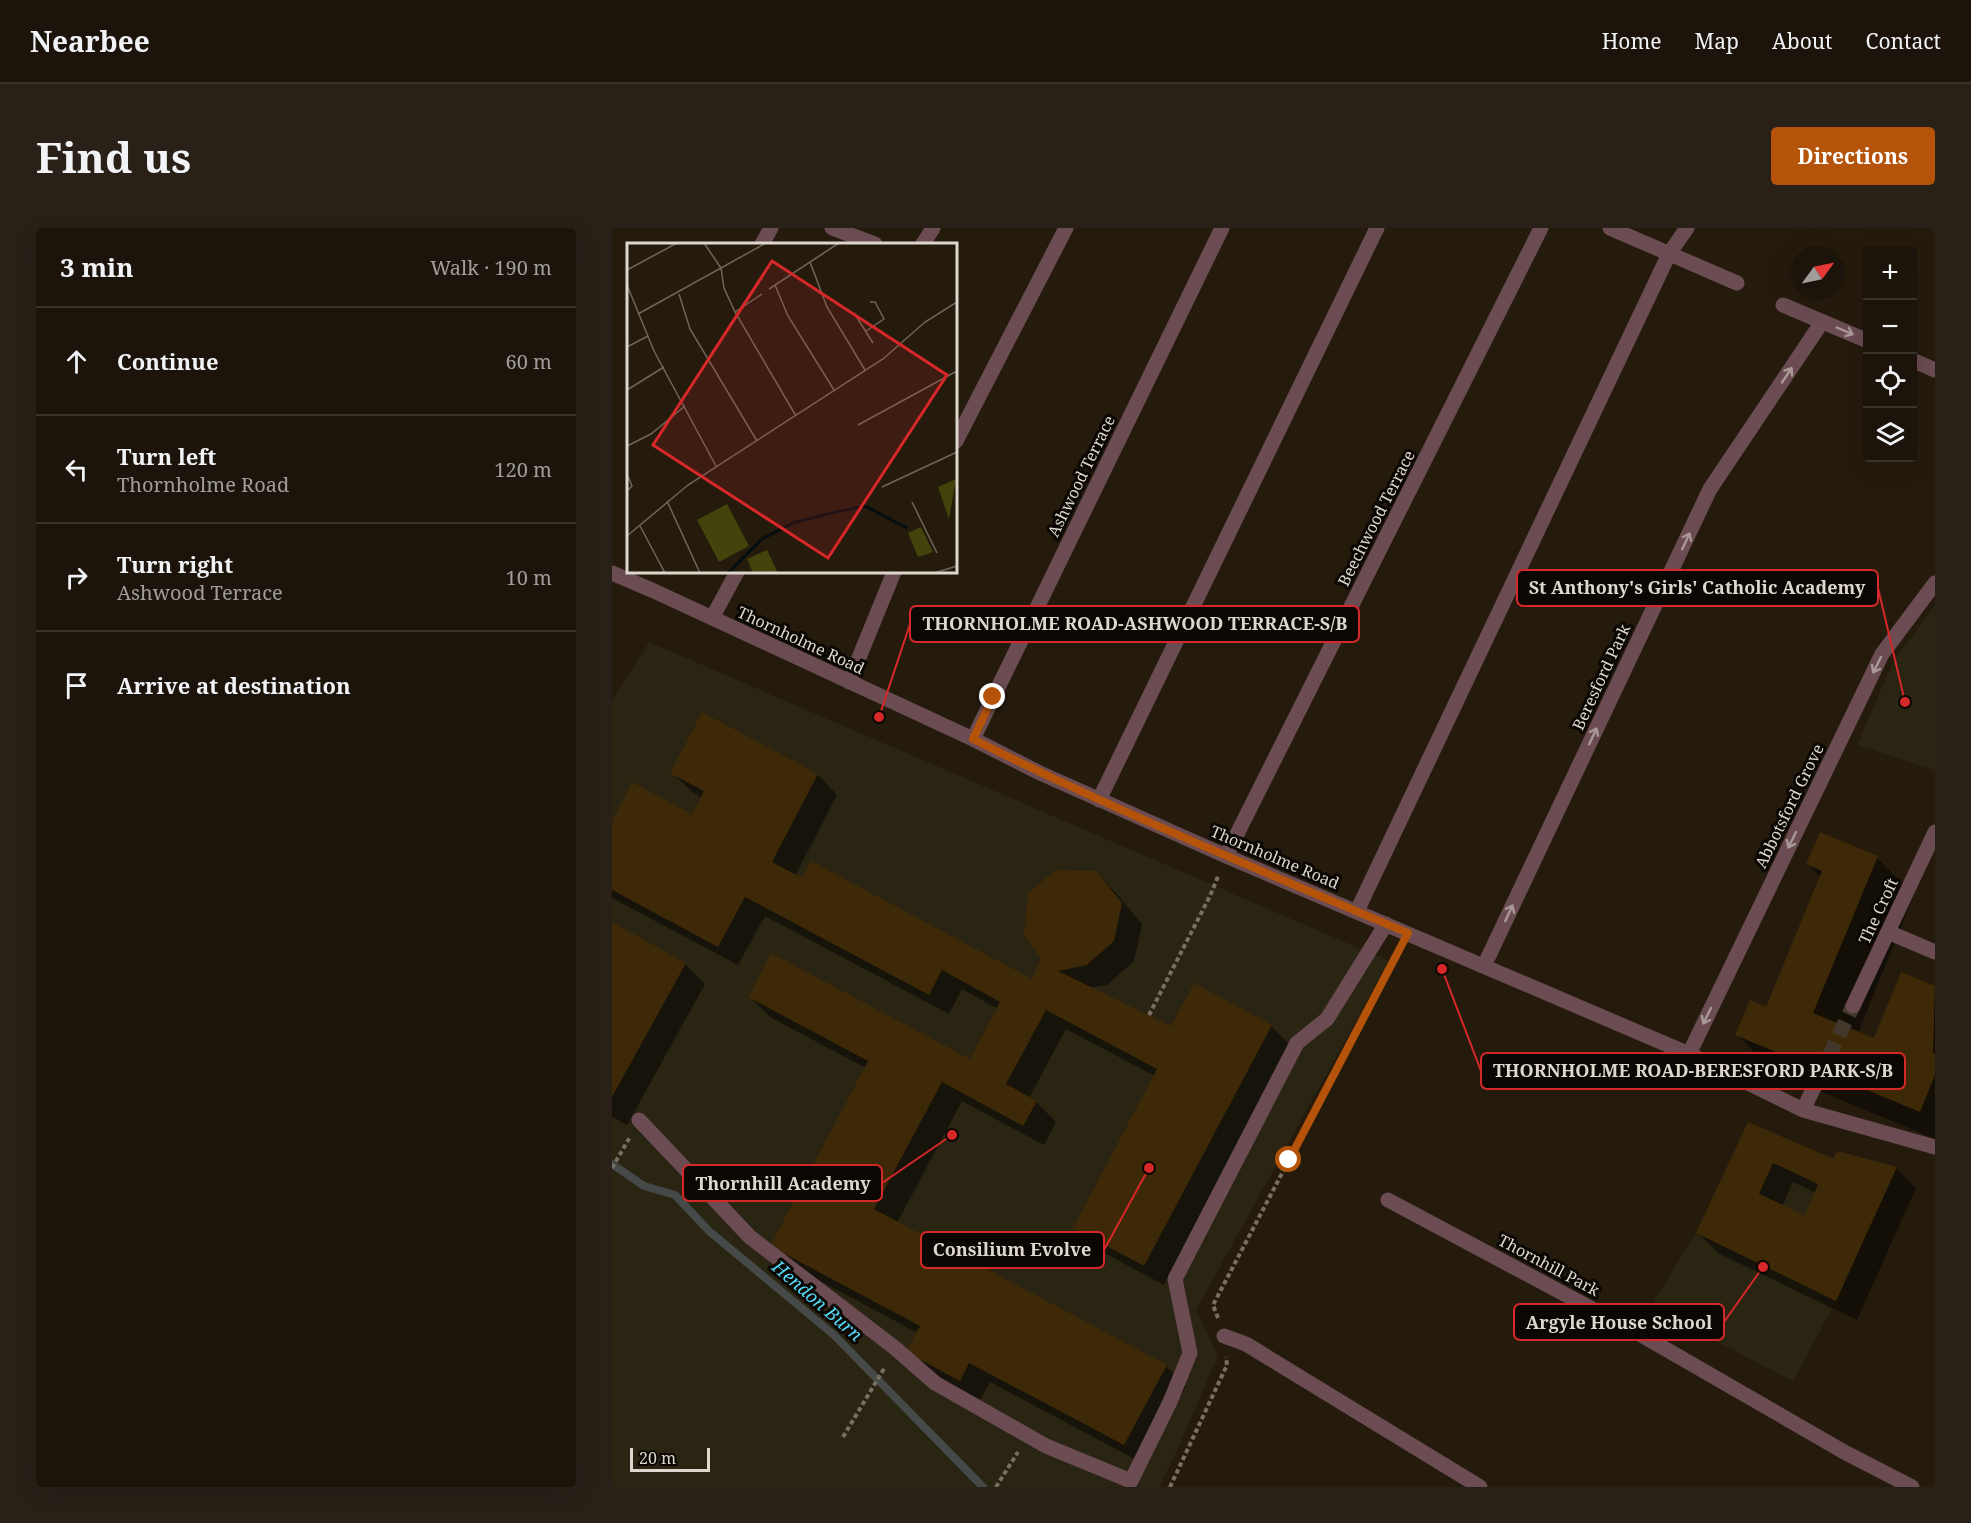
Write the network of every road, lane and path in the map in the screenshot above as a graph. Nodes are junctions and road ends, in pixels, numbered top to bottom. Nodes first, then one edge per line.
1 (771, 228) edge
2 (832, 228) edge
3 (933, 228) edge
4 (1066, 228) edge
5 (1222, 228) edge
6 (1377, 228) edge
7 (1541, 228) edge
8 (1610, 228) edge
9 (1687, 228) edge
10 (763, 243) edge
11 (872, 243) edge
12 (924, 243) edge
13 (1669, 254) junction
14 (1737, 283) dead end
15 (1783, 305) dead end
16 (1822, 321) junction
17 (1863, 339) edge
18 (1917, 362) edge
19 (1935, 370) edge
20 (957, 439) edge
21 (612, 573) edge
22 (736, 573) edge
23 (894, 573) edge
24 (1935, 583) edge
25 (712, 618) junction
26 (849, 682) junction
27 (973, 739) junction
28 (1099, 800) junction
29 (1935, 832) edge
30 (1226, 856) junction
31 (1210, 896) dead end
32 (1357, 911) junction
33 (1386, 924) junction
34 (1888, 932) junction
35 (1408, 933) junction
36 (1935, 952) edge
37 (1484, 966) junction
38 (1853, 1006) tunnel mouth
39 (1149, 1015) dead end
40 (1689, 1054) junction
41 (1819, 1077) tunnel mouth
42 (1803, 1110) junction
43 (639, 1120) dead end
44 (1935, 1147) edge
45 (623, 1150) dead end
46 (612, 1168) edge
47 (1388, 1200) dead end
48 (1224, 1336) junction
49 (887, 1364) dead end
50 (1028, 1436) junction
51 (843, 1437) dead end
52 (996, 1487) edge
53 (1170, 1487) edge
54 (1480, 1487) edge
55 (1912, 1487) edge

1 - 10 street
2 - 11 street
3 - 12 street
4 - 20 street
5 - 27 street, Ashwood Terrace
6 - 28 street
7 - 30 street, Beechwood Terrace
8 - 13 street
9 - 13 street
13 - 14 street
13 - 32 street
15 - 16 street
16 -> 17 street
37 -> 16 street, Beresford Park
18 - 19 street
21 - 25 street, Thornholme Road
22 - 25 street
23 - 26 street
24 -> 40 street, Abbotsford Grove
25 - 26 street, Thornholme Road
26 - 27 street, Thornholme Road
27 - 28 street, Thornholme Road
28 - 30 street, Thornholme Road
29 - 34 street, The Croft
30 - 32 street, Thornholme Road
31 - 39 path
32 - 33 street, Thornholme Road
33 - 35 street, Thornholme Road
33 - 50 street
34 - 36 street
34 - 38 street, The Croft
35 - 37 street, Thornholme Road
35 - 48 path
37 - 40 street, Thornholme Road
40 - 42 street, Thornholme Road
41 - 42 street
42 - 44 street, Thornholme Road
43 - 50 street
45 - 46 path
47 - 55 street, Thornhill Park
48 - 53 path
48 - 54 street
49 - 51 path
50 - 52 path

